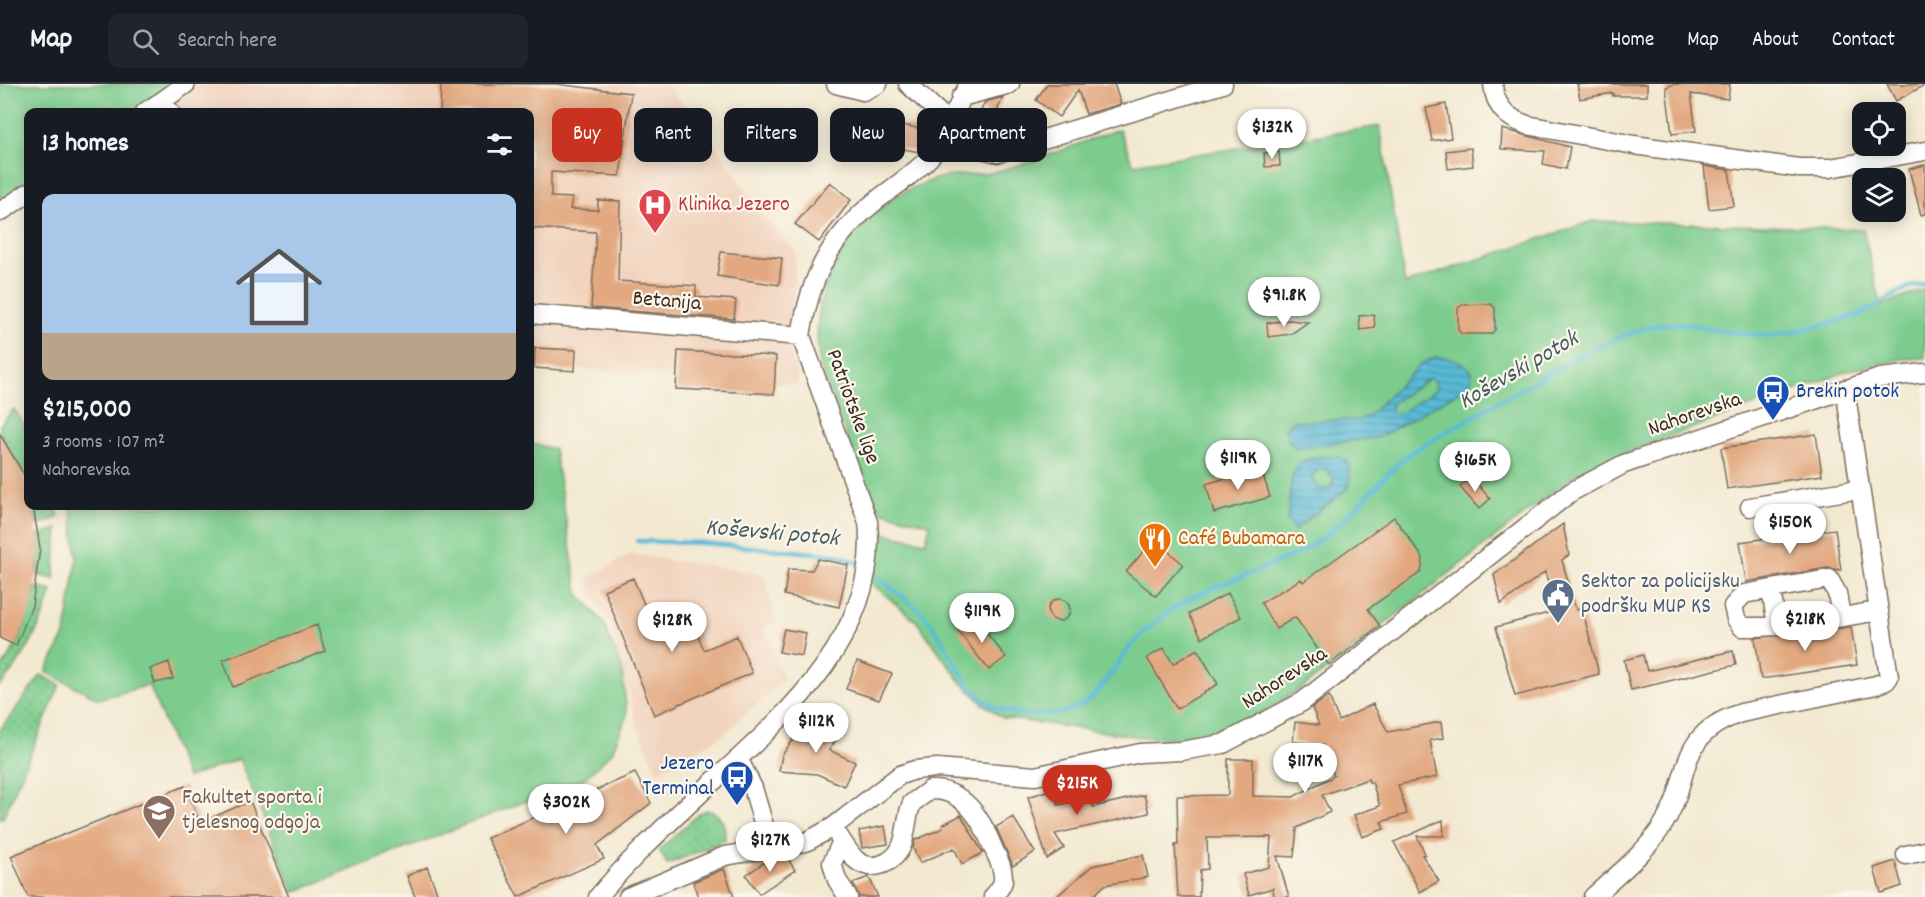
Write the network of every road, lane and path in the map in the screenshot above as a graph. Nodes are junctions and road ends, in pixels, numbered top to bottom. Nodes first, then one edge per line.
1 (186, 84) edge
2 (836, 84) edge
3 (878, 84) edge
4 (908, 84) edge
5 (1010, 84) edge
6 (1223, 84) edge
7 (1493, 84) edge
8 (965, 91) edge
9 (166, 107) edge
10 (935, 108) edge
11 (956, 108) edge
12 (1047, 138) edge
13 (1925, 151) edge
14 (925, 162) edge
15 (24, 196) edge
16 (0, 212) edge
17 (534, 314) edge
18 (801, 336) junction
19 (1925, 374) edge
20 (1845, 389) junction
21 (1859, 489) junction
22 (1750, 507) dead end
23 (1771, 590) junction
24 (1879, 611) junction
25 (1841, 616) junction
26 (1777, 626) junction
27 (738, 760) junction
28 (838, 834) junction
29 (770, 846) junction
30 (1925, 851) edge
31 (1906, 855) dead end
32 (598, 897) edge
33 (628, 897) edge
34 (848, 897) edge
35 (993, 897) edge
36 (1593, 897) edge

1 - 9 street
2 - 3 street
4 - 10 street
5 - 8 street
6 - 12 street
7 - 13 street
8 - 11 street, Patriotske lige
14 - 18 street, Patriotske lige
15 - 16 street
17 - 18 street, Betanija
18 - 27 street, Patriotske lige
19 - 20 street, Nahorevska
20 - 21 street
20 - 28 street, Nahorevska
21 - 22 street
21 - 24 street
23 - 25 street
23 - 26 street
23 - 26 street
24 - 25 street
24 - 36 street
25 - 26 street
27 - 29 street
27 - 32 street, Patriotske lige
28 - 29 street, Nahorevska
28 - 34 street
28 - 35 street
29 - 33 street, Nahorevska
30 - 31 street

